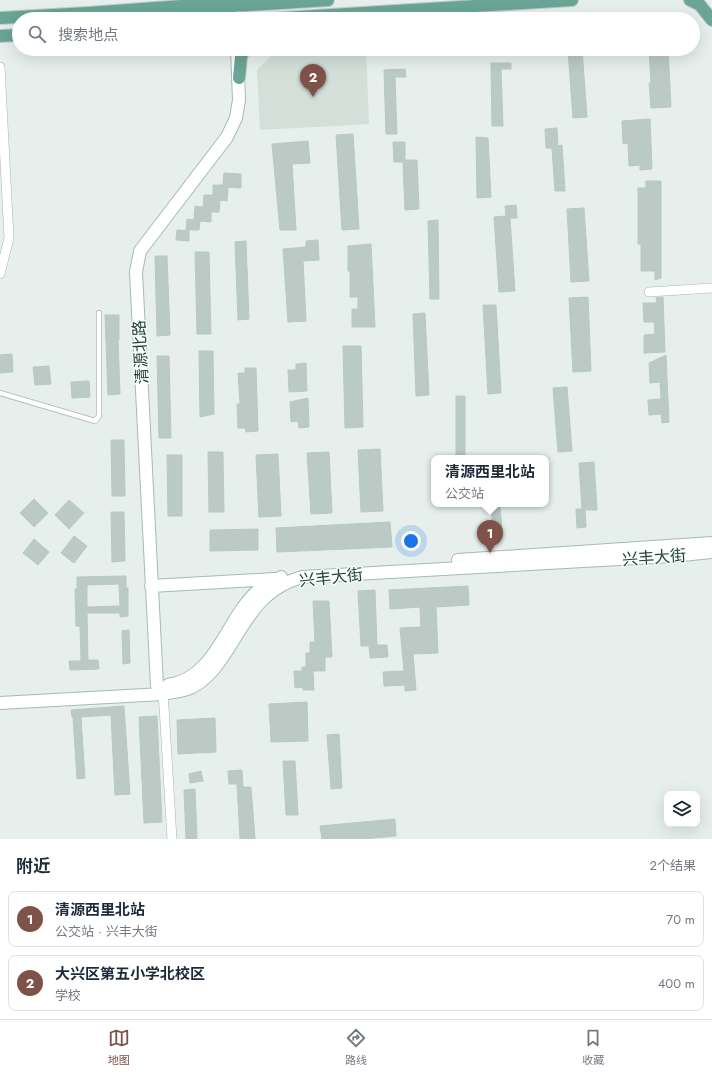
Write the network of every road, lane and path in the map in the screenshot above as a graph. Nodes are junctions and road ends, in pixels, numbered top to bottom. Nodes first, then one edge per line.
1 (195, 0) edge
2 (320, 0) edge
3 (572, 0) edge
4 (690, 0) edge
5 (233, 3) edge
6 (182, 6) junction
7 (101, 12) edge
8 (395, 12) edge
9 (12, 17) edge
10 (0, 18) edge
11 (712, 20) edge
12 (12, 35) edge
13 (0, 36) edge
14 (241, 56) edge
15 (0, 67) edge
16 (0, 274) edge
17 (712, 288) edge
18 (649, 292) dead end
19 (99, 313) dead end
20 (0, 392) edge
21 (712, 543) edge
22 (712, 552) edge
23 (277, 578) junction
24 (151, 586) junction
25 (160, 690) junction
26 (0, 696) edge
27 (0, 703) edge
28 (172, 839) edge

1 - 6 main road
2 - 5 main road
3 - 8 main road
4 - 11 main road
5 - 6 main road
6 - 7 main road
9 - 10 main road
12 - 13 main road
14 - 24 main road, 清源北路
15 - 16 street
17 - 18 street
19 - 20 lane
21 - 23 main road, 兴丰大街
22 - 25 main road, 兴丰大街
23 - 24 main road
23 - 25 main road, 兴丰大街
24 - 25 main road, 清源北路
25 - 26 main road, 兴丰大街
25 - 27 main road, 兴丰大街
25 - 28 street

